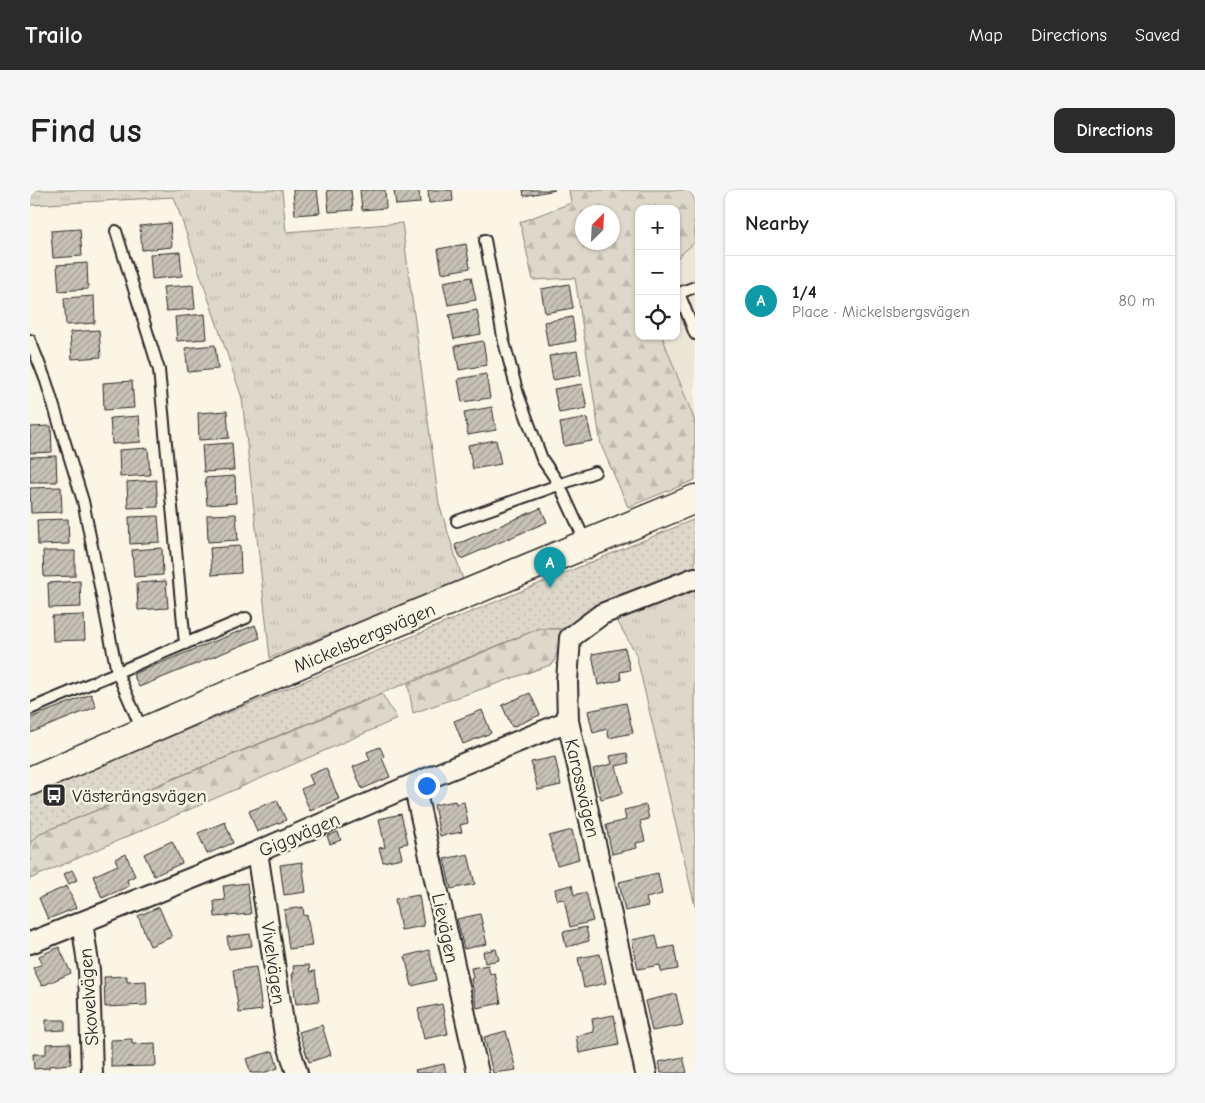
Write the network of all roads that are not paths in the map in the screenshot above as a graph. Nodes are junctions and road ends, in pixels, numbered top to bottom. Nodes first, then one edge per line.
1 (116, 231) dead end
2 (485, 240) dead end
3 (695, 287) edge
4 (695, 334) edge
5 (30, 340) edge
6 (595, 472) dead end
7 (559, 484) junction
8 (695, 499) edge
9 (457, 521) dead end
10 (586, 544) junction
11 (695, 578) edge
12 (246, 618) dead end
13 (185, 644) junction
14 (117, 672) junction
15 (30, 708) edge
16 (568, 721) junction
17 (143, 731) junction
18 (30, 781) edge
19 (414, 784) junction
20 (257, 852) junction
21 (82, 922) junction
22 (30, 944) edge
23 (92, 1073) edge
24 (297, 1073) edge
25 (478, 1073) edge
26 (646, 1073) edge

1 - 13 lane
2 - 7 lane
3 - 4 lane
5 - 14 lane
6 - 7 lane
7 - 9 lane
7 - 10 lane
8 - 10 main road, Mickelsbergsvägen
10 - 17 main road, Mickelsbergsvägen
11 - 16 street, Karossvägen
12 - 13 lane
13 - 14 lane
14 - 15 lane
14 - 17 lane
16 - 19 street, Giggvägen
16 - 26 street, Karossvägen
17 - 18 main road, Mickelsbergsvägen
19 - 20 street, Giggvägen
19 - 25 street, Lievägen
20 - 21 street, Giggvägen
20 - 24 street, Vivelvägen
21 - 22 street, Giggvägen
21 - 23 street, Skovelvägen

